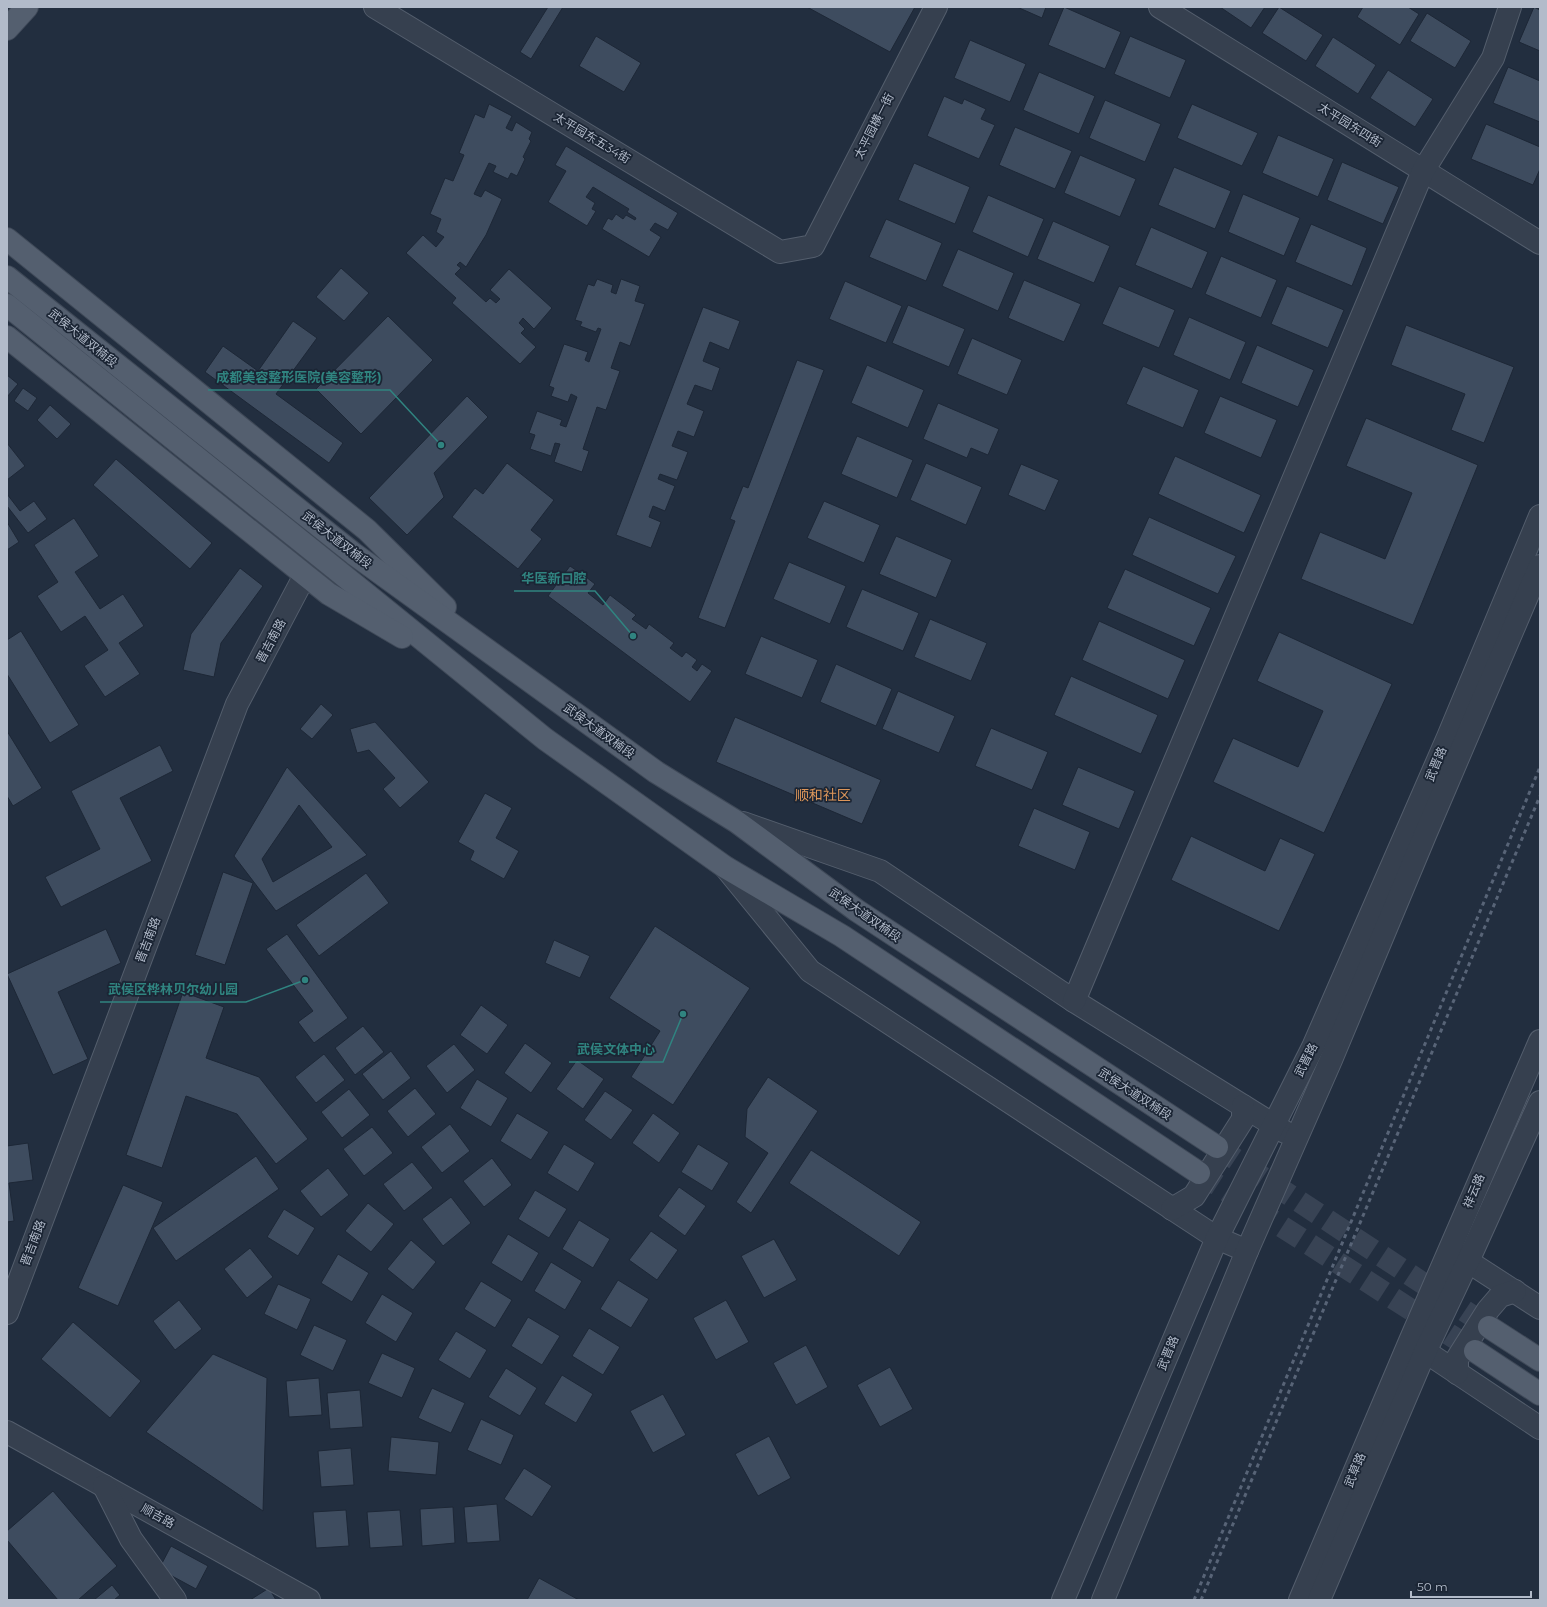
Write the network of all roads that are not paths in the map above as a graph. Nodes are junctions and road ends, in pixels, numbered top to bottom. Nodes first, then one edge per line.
1 (28, 7) edge
2 (375, 7) edge
3 (936, 7) edge
4 (1160, 7) edge
5 (1510, 7) edge
6 (7, 29) edge
7 (1423, 171) junction
8 (7, 239) edge
9 (1540, 243) edge
10 (813, 246) joint
11 (7, 277) edge
12 (7, 305) edge
13 (7, 337) edge
14 (1540, 516) edge
15 (1540, 566) edge
16 (305, 575) junction
17 (496, 657) junction
18 (461, 671) junction
19 (737, 822) junction
20 (725, 868) junction
21 (1074, 1001) junction
22 (1540, 1041) edge
23 (1540, 1102) edge
24 (1243, 1106) junction
25 (1273, 1125) junction
26 (1297, 1139) junction
27 (1217, 1147) tunnel mouth
28 (1199, 1173) tunnel mouth
29 (1172, 1209) junction
30 (1217, 1238) junction
31 (1449, 1249) junction
32 (1247, 1251) junction
33 (1468, 1260) junction
34 (1515, 1291) junction
35 (1540, 1308) edge
36 (7, 1313) edge
37 (1489, 1328) tunnel mouth
38 (1417, 1346) junction
39 (1476, 1351) tunnel mouth
40 (1540, 1360) edge
41 (1457, 1373) junction
42 (1540, 1394) edge
43 (1540, 1428) edge
44 (7, 1432) edge
45 (104, 1486) junction
46 (175, 1600) edge
47 (309, 1600) edge
48 (1063, 1600) edge
49 (1104, 1600) edge
50 (1300, 1600) edge
51 (1319, 1600) edge

1 - 6 main road
2 - 10 street, 太平园东五34街
3 - 10 street, 太平园横一街
4 - 7 street, 太平园东四街
5 - 7 street
7 - 9 street, 太平园东四街
7 - 21 street
8 - 17 main road
11 - 17 main road, 武侯大道双楠段
12 - 18 main road, 武侯大道双楠段
13 - 16 main road
14 - 25 street, 武晋路
15 - 26 street, 武晋路
16 - 18 main road
16 - 36 street, 晋吉南路
17 - 19 main road, 武侯大道双楠段
18 - 20 main road, 武侯大道双楠段
19 - 21 street
19 - 27 main road, 武侯大道双楠段
20 - 28 main road, 武侯大道双楠段
20 - 29 street
21 - 24 street
22 - 31 street, 祥云路
23 - 33 street, 祥云路
24 - 25 street
24 - 29 street
25 - 26 street
25 - 30 street, 武晋路
26 - 32 street, 武晋路
29 - 30 street
30 - 32 street
30 - 48 street, 武晋路
31 - 33 street
31 - 38 street, 祥云路
32 - 49 street, 武晋路
33 - 34 street
33 - 38 street, 祥云路
34 - 35 street
34 - 41 street
37 - 40 main road
38 - 41 street
38 - 50 street, 武草路
38 - 51 street, 武草路
39 - 42 main road
41 - 43 street
44 - 45 street, 顺吉路
45 - 46 street
45 - 47 street, 顺吉路

